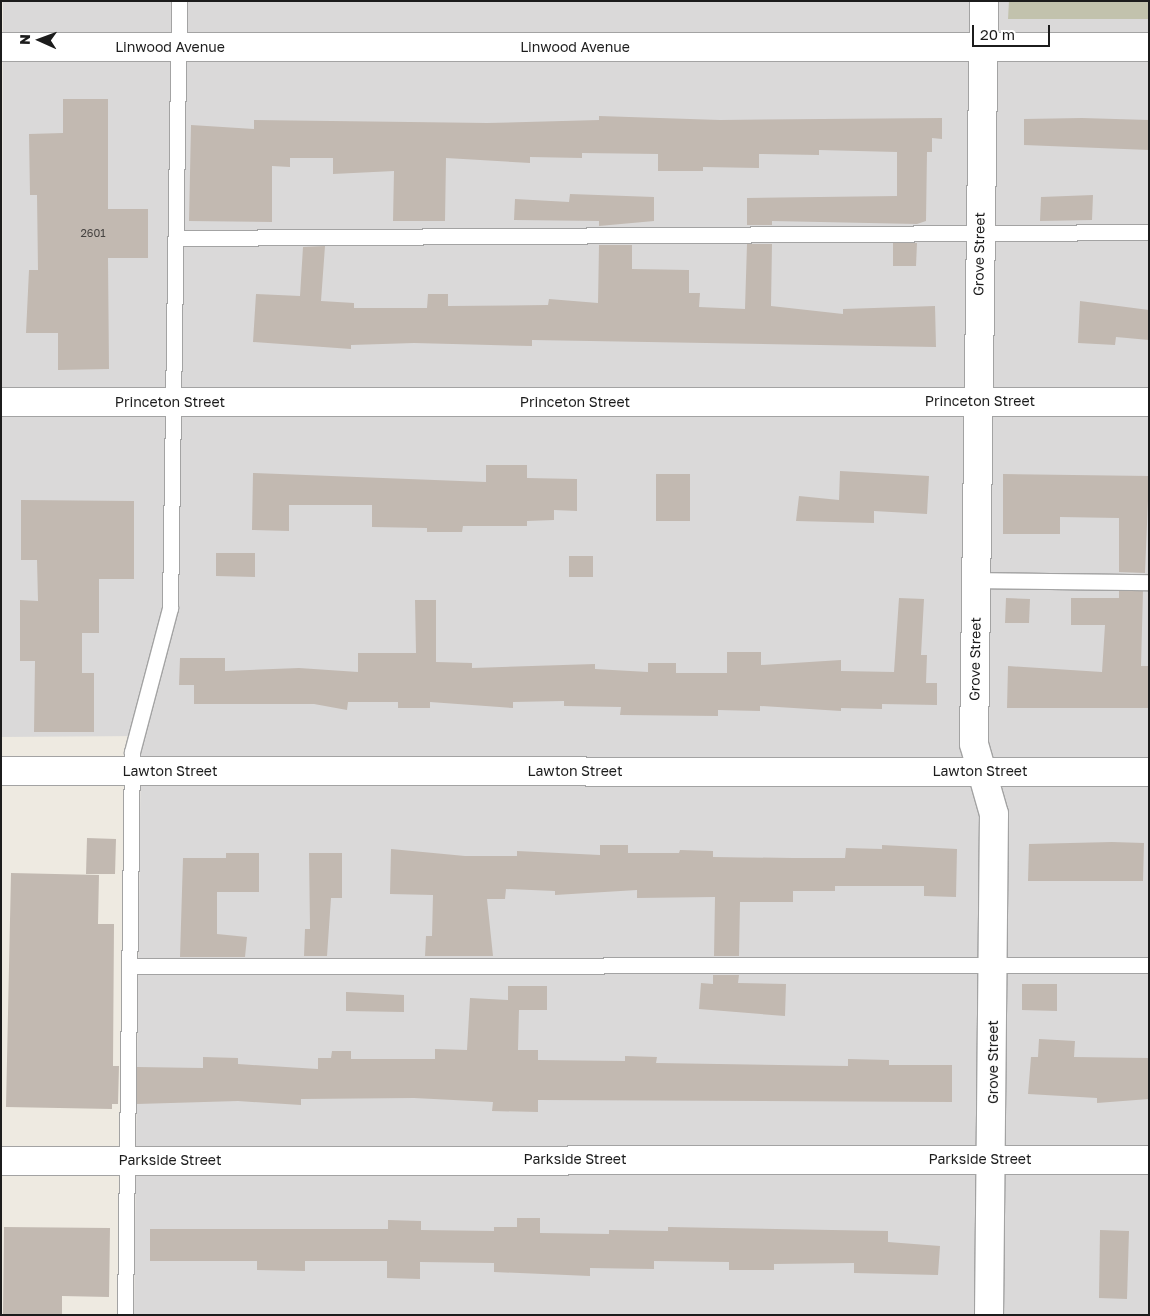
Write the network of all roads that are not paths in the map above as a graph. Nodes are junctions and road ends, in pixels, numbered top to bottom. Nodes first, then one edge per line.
1 (179, 1) edge
2 (984, 1) edge
3 (983, 46) junction
4 (1, 47) edge
5 (1149, 47) edge
6 (179, 48) junction
7 (980, 232) junction
8 (1149, 232) edge
9 (178, 238) junction
10 (977, 401) junction
11 (1, 402) edge
12 (176, 402) junction
13 (1149, 402) edge
14 (976, 580) junction
15 (1149, 582) edge
16 (1, 771) edge
17 (133, 771) junction
18 (981, 771) junction
19 (1149, 772) edge
20 (994, 964) junction
21 (1149, 965) edge
22 (130, 966) junction
23 (992, 1159) junction
24 (126, 1160) junction
25 (1149, 1160) edge
26 (1, 1161) edge
27 (125, 1315) edge
28 (989, 1315) edge

1 - 6 lane
2 - 3 street, Grove Street
3 - 5 street, Linwood Avenue
3 - 6 street, Linwood Avenue
3 - 7 street, Grove Street
4 - 6 street, Linwood Avenue
6 - 9 lane
7 - 8 lane
7 - 9 lane
7 - 10 street, Grove Street
9 - 12 lane
10 - 12 street, Princeton Street
10 - 13 street, Princeton Street
10 - 14 street, Grove Street
11 - 12 street, Princeton Street
12 - 17 lane
14 - 15 lane
14 - 18 street, Grove Street
16 - 17 street, Lawton Street
17 - 18 street, Lawton Street
17 - 22 lane
18 - 19 street, Lawton Street
18 - 20 street, Grove Street
20 - 21 lane
20 - 22 lane
20 - 23 street, Grove Street
22 - 24 lane
23 - 24 street, Parkside Street
23 - 25 street, Parkside Street
23 - 28 street, Grove Street
24 - 26 street, Parkside Street
24 - 27 lane

